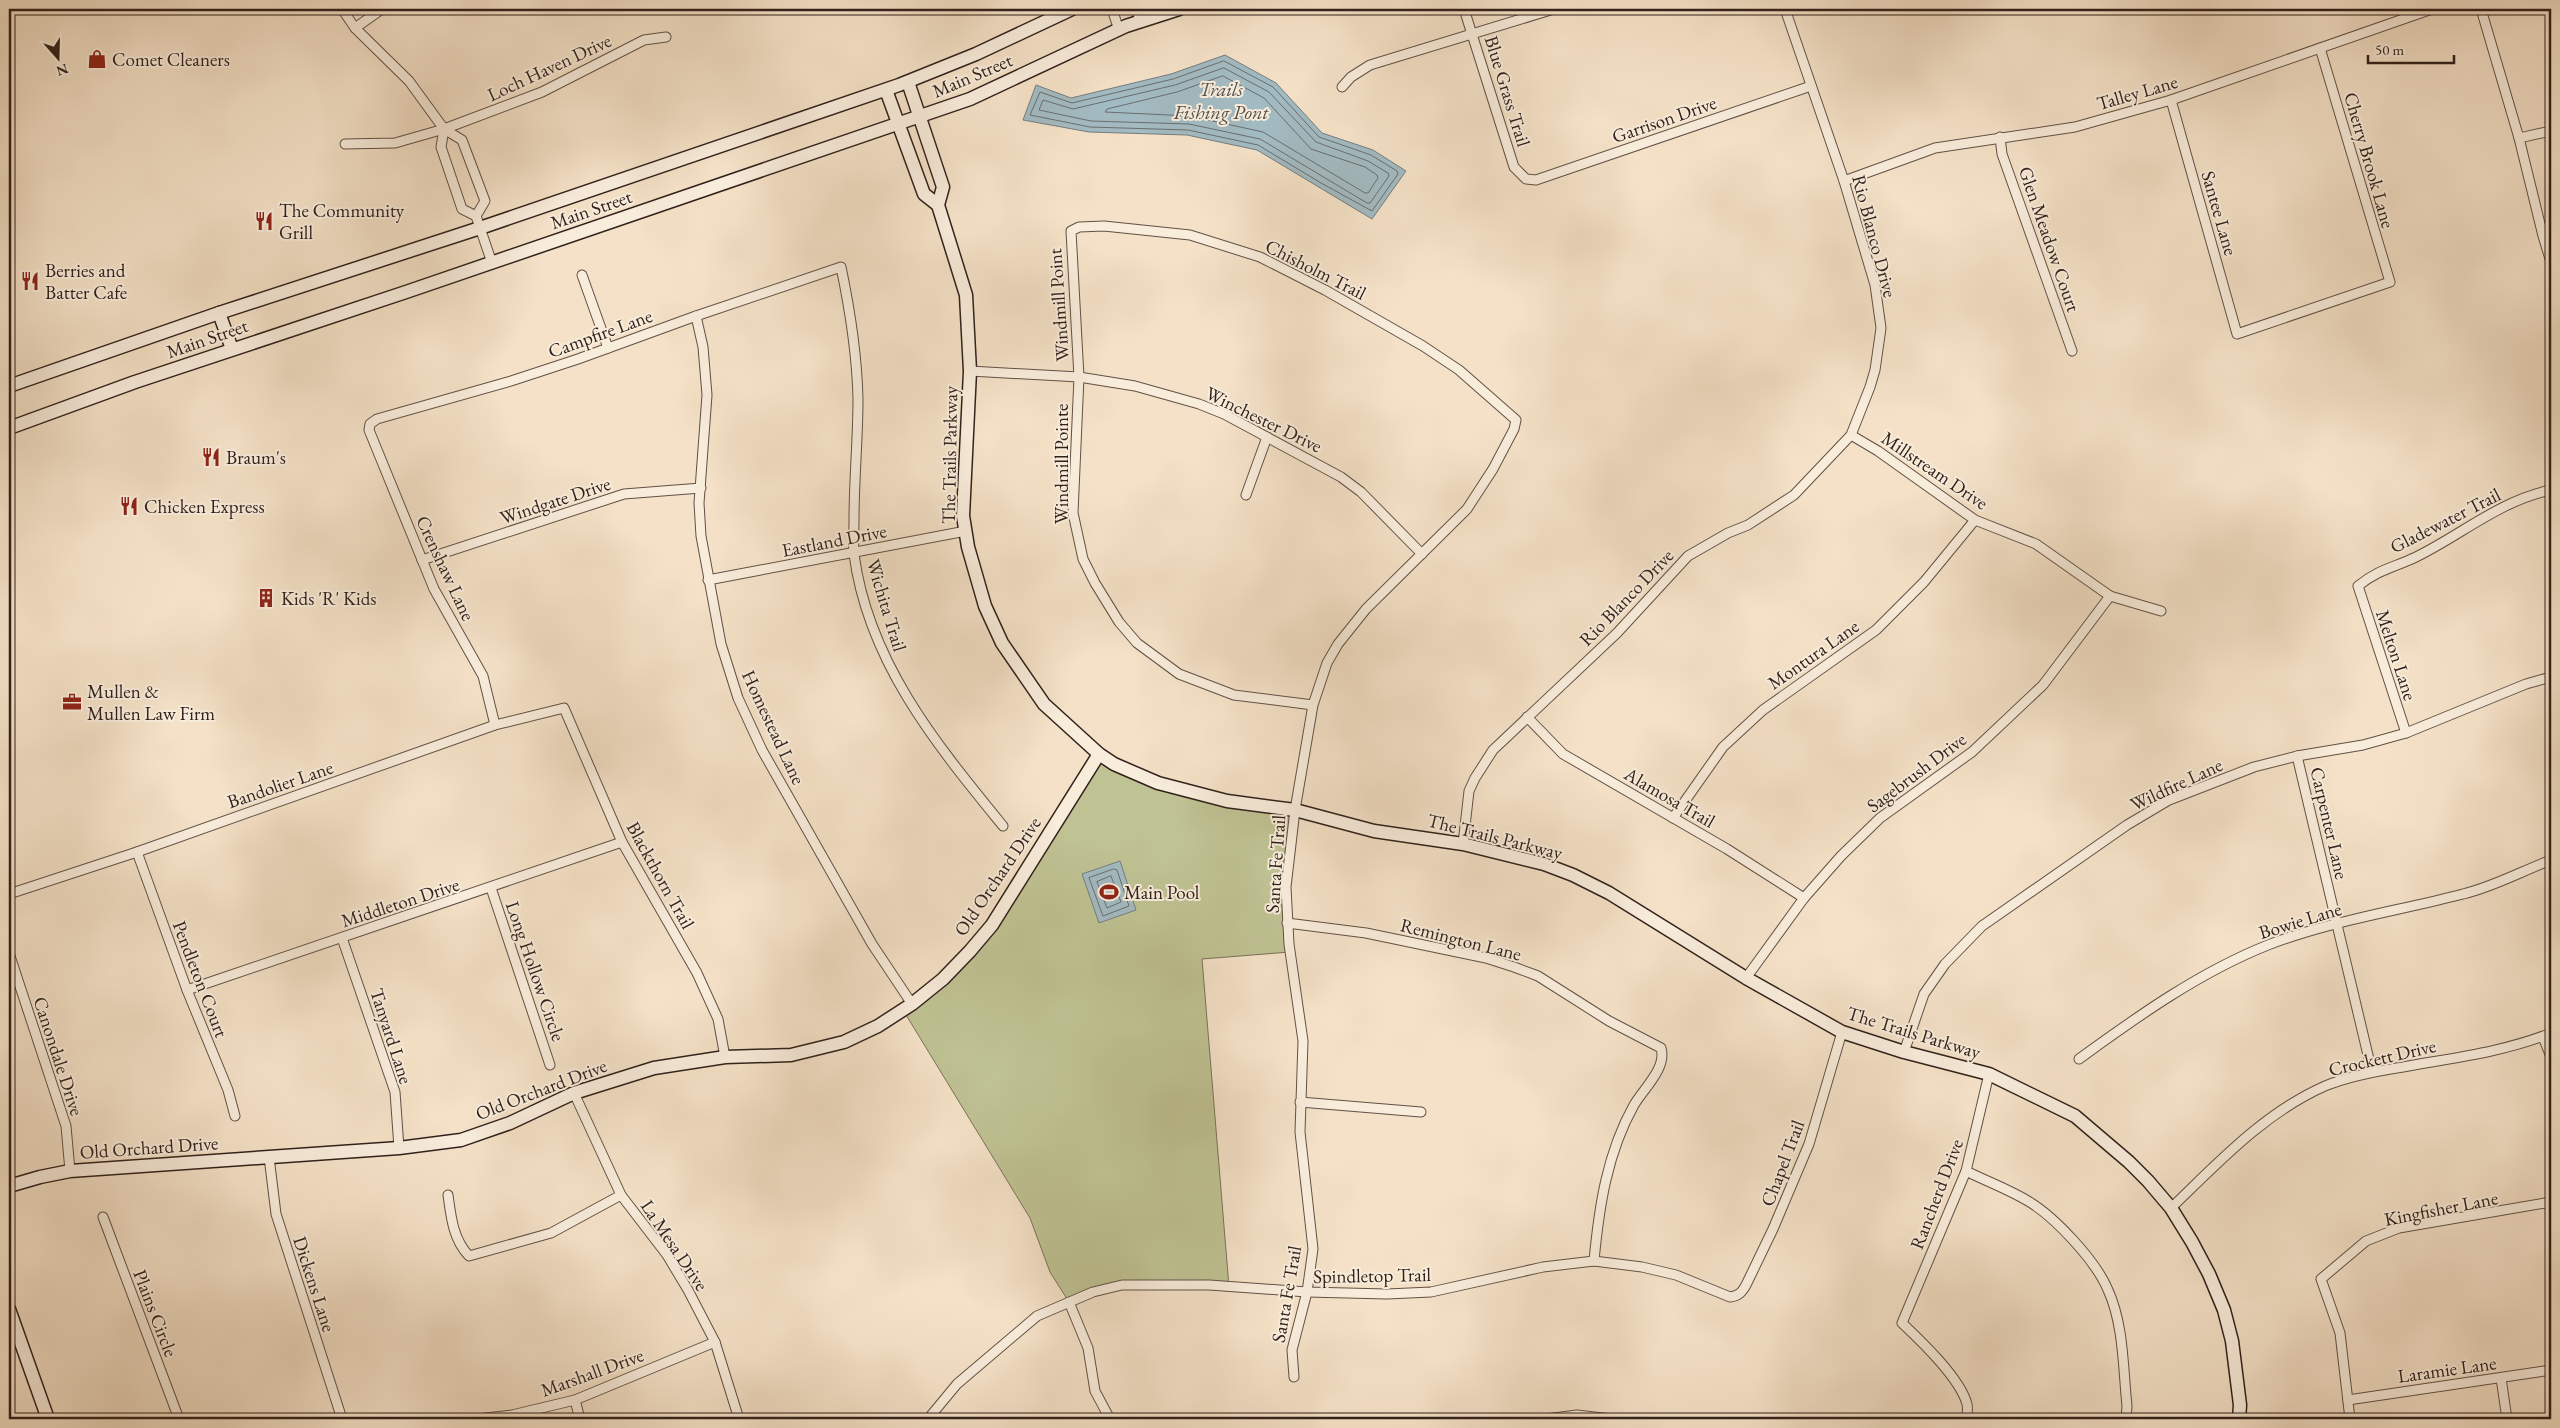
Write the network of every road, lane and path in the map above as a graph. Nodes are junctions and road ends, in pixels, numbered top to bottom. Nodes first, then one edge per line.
1 (342, 9) edge
2 (382, 9) edge
3 (1072, 9) edge
4 (1112, 9) edge
5 (1136, 9) edge
6 (1179, 9) edge
7 (1464, 9) edge
8 (1554, 9) edge
9 (1785, 9) edge
10 (2432, 9) edge
11 (2481, 9) edge
12 (1141, 22) junction
13 (355, 28) junction
14 (1119, 30) junction
15 (1474, 35) junction
16 (666, 37) dead end
17 (2320, 48) junction
18 (908, 82) junction
19 (1342, 86) dead end
20 (1811, 86) junction
21 (886, 90) junction
22 (2171, 100) junction
23 (920, 116) junction
24 (898, 123) junction
25 (444, 130) junction
26 (2551, 131) edge
27 (2000, 137) junction
28 (2520, 138) junction
29 (345, 144) dead end
30 (1526, 178) joint
31 (1844, 180) junction
32 (938, 205) junction
33 (478, 222) junction
34 (1070, 231) joint
35 (492, 262) junction
36 (2551, 262) edge
37 (841, 267) joint
38 (582, 275) dead end
39 (219, 313) junction
40 (696, 316) junction
41 (2237, 334) joint
42 (608, 348) junction
43 (232, 349) junction
44 (2072, 351) dead end
45 (970, 371) junction
46 (1079, 376) junction
47 (9, 386) edge
48 (1516, 420) joint
49 (370, 424) joint
50 (9, 428) edge
51 (1851, 435) junction
52 (1267, 437) junction
53 (701, 488) junction
54 (2551, 490) edge
55 (1246, 495) dead end
56 (1975, 520) junction
57 (966, 531) junction
58 (854, 553) junction
59 (1422, 554) junction
60 (422, 560) junction
61 (708, 580) junction
62 (2358, 586) joint
63 (2110, 596) junction
64 (2161, 611) dead end
65 (2551, 677) edge
66 (1313, 704) junction
67 (564, 708) joint
68 (1527, 717) junction
69 (495, 725) junction
70 (2406, 733) junction
71 (1099, 754) junction
72 (2297, 756) junction
73 (1295, 810) junction
74 (1673, 818) junction
75 (1003, 826) dead end
76 (622, 842) junction
77 (1463, 844) junction
78 (137, 852) junction
79 (2551, 860) edge
80 (490, 888) junction
81 (9, 894) edge
82 (1804, 898) junction
83 (1287, 923) junction
84 (2338, 924) junction
85 (342, 938) junction
86 (9, 953) edge
87 (1746, 978) junction
88 (187, 990) junction
89 (912, 1004) junction
90 (1842, 1032) junction
91 (2547, 1035) edge
92 (1904, 1052) junction
93 (726, 1058) junction
94 (2551, 1058) edge
95 (2079, 1059) dead end
96 (550, 1065) dead end
97 (2372, 1072) junction
98 (1989, 1074) junction
99 (574, 1093) junction
100 (1300, 1102) junction
101 (1420, 1112) dead end
102 (236, 1116) dead end
103 (398, 1148) junction
104 (269, 1157) junction
105 (70, 1171) junction
106 (1966, 1171) junction
107 (9, 1186) edge
108 (448, 1195) dead end
109 (621, 1195) junction
110 (2551, 1202) edge
111 (2171, 1208) junction
112 (103, 1218) dead end
113 (1594, 1261) junction
114 (1307, 1292) junction
115 (1736, 1296) joint
116 (1068, 1302) junction
117 (9, 1310) edge
118 (715, 1342) junction
119 (2551, 1370) edge
120 (1294, 1377) dead end
121 (2501, 1378) junction
122 (575, 1400) junction
123 (2348, 1400) junction
124 (48, 1419) edge
125 (179, 1419) edge
126 (342, 1419) edge
127 (477, 1419) edge
128 (580, 1419) edge
129 (739, 1419) edge
130 (928, 1419) edge
131 (1110, 1419) edge
132 (1546, 1419) edge
133 (1611, 1419) edge
134 (1967, 1419) edge
135 (2126, 1419) edge
136 (2239, 1419) edge
137 (2350, 1419) edge
138 (2506, 1419) edge

1 - 13 street
2 - 13 street
3 - 18 street, Main Street
4 - 14 street
5 - 12 street
6 - 12 street, Main Street
7 - 15 street, Blue Grass Trail
8 - 15 street
9 - 20 street, Rio Blanco Drive
10 - 17 street, Talley Lane
11 - 28 street
12 - 14 street, Main Street
13 - 25 street
14 - 23 street, Main Street
15 - 19 street
15 - 30 street, Blue Grass Trail
16 - 25 street, Loch Haven Drive
17 - 22 street, Talley Lane
17 - 41 street, Cherry Brook Lane
18 - 21 street, Main Street
18 - 23 street, The Trails Parkway
20 - 30 street, Garrison Drive
20 - 31 street, Rio Blanco Drive
21 - 24 street, The Trails Parkway
21 - 33 street, Main Street
22 - 27 street, Talley Lane
22 - 41 street, Santee Lane
23 - 24 street, Main Street
23 - 32 street, The Trails Parkway
24 - 32 street, The Trails Parkway
24 - 35 street, Main Street
25 - 29 street, Loch Haven Drive
25 - 33 street
25 - 33 street
26 - 28 street
27 - 31 street, Talley Lane
27 - 44 street, Glen Meadow Court
28 - 36 street
31 - 51 street, Rio Blanco Drive
32 - 45 street, The Trails Parkway
33 - 35 street
33 - 39 street, Main Street
34 - 46 street, Windmill Point
34 - 48 street, Chisholm Trail
35 - 43 street, Main Street
37 - 40 street, Campfire Lane
37 - 58 street, Wichita Trail
38 - 42 street
39 - 43 street
39 - 47 street, Main Street
40 - 42 street, Campfire Lane
40 - 53 street, Homestead Lane
42 - 49 street, Campfire Lane
43 - 50 street, Main Street
45 - 46 street, Winchester Drive
45 - 57 street, The Trails Parkway
46 - 52 street, Winchester Drive
46 - 66 street, Windmill Pointe
48 - 59 street, Santa Fe Trail
49 - 60 street, Crenshaw Lane
51 - 56 street, Millstream Drive
51 - 68 street, Rio Blanco Drive
52 - 55 street
52 - 59 street, Winchester Drive
53 - 60 street, Windgate Drive
53 - 61 street, Homestead Lane
54 - 62 street, Gladewater Trail
56 - 63 street, Millstream Drive
56 - 74 street, Montura Lane
57 - 58 street, Eastland Drive
57 - 71 street, The Trails Parkway
58 - 61 street, Eastland Drive
58 - 75 street, Wichita Trail
59 - 66 street, Santa Fe Trail
60 - 69 street, Crenshaw Lane
61 - 89 street, Homestead Lane
62 - 70 street, Melton Lane
63 - 64 street, Millstream Drive
63 - 82 street, Sagebrush Drive
65 - 70 street, Wildfire Lane
66 - 73 street, Santa Fe Trail
67 - 69 street, Bandolier Lane
67 - 76 street, Blackthorn Trail
68 - 74 street, Alamosa Trail
68 - 77 street, Rio Blanco Drive
69 - 78 street, Bandolier Lane
70 - 72 street, Wildfire Lane
71 - 73 street, The Trails Parkway
71 - 89 street, Old Orchard Drive
72 - 84 street, Carpenter Lane
72 - 92 street, Wildfire Lane
73 - 77 street, The Trails Parkway
73 - 83 street, Santa Fe Trail
74 - 82 street, Alamosa Trail
76 - 80 street, Middleton Drive
76 - 93 street, Blackthorn Trail
77 - 87 street, The Trails Parkway
78 - 81 street, Bandolier Lane
78 - 88 street, Pendleton Court
79 - 84 street, Bowie Lane
80 - 85 street, Middleton Drive
80 - 96 street, Long Hollow Circle
82 - 87 street, Sagebrush Drive
83 - 100 street, Santa Fe Trail
83 - 113 street, Remington Lane
84 - 95 street, Bowie Lane
84 - 97 street, Carpenter Lane
85 - 88 street, Middleton Drive
85 - 103 street, Tanyard Lane
86 - 105 street, Canondale Drive
87 - 90 street, The Trails Parkway
88 - 102 street, Pendleton Court
89 - 93 street, Old Orchard Drive
90 - 92 street, The Trails Parkway
90 - 115 street, Chapel Trail
91 - 94 street
91 - 97 street, Crockett Drive
92 - 98 street, The Trails Parkway
93 - 99 street, Old Orchard Drive
97 - 111 street, Crockett Drive
98 - 106 street, Rancherd Drive
98 - 111 street, The Trails Parkway
99 - 103 street, Old Orchard Drive
99 - 109 street, La Mesa Drive
100 - 101 street
100 - 114 street, Santa Fe Trail
103 - 104 street, Old Orchard Drive
104 - 105 street, Old Orchard Drive
104 - 126 street, Dickens Lane
105 - 107 street, Old Orchard Drive
106 - 134 street, Rancherd Drive
106 - 135 street
108 - 109 street
109 - 118 street, La Mesa Drive
110 - 123 street, Kingfisher Lane
111 - 136 street, The Trails Parkway
112 - 125 street, Plains Circle
113 - 114 street, Spindletop Trail
113 - 115 street, Spindletop Trail
114 - 116 street, Spindletop Trail
114 - 120 street, Santa Fe Trail
116 - 130 street, Spindletop Trail
116 - 131 street
117 - 124 street
118 - 122 street, Marshall Drive
118 - 129 street, La Mesa Drive
119 - 121 street, Laramie Lane
121 - 123 street, Laramie Lane
121 - 138 street
122 - 127 street, Marshall Drive
122 - 128 street
123 - 137 street
132 - 133 street

